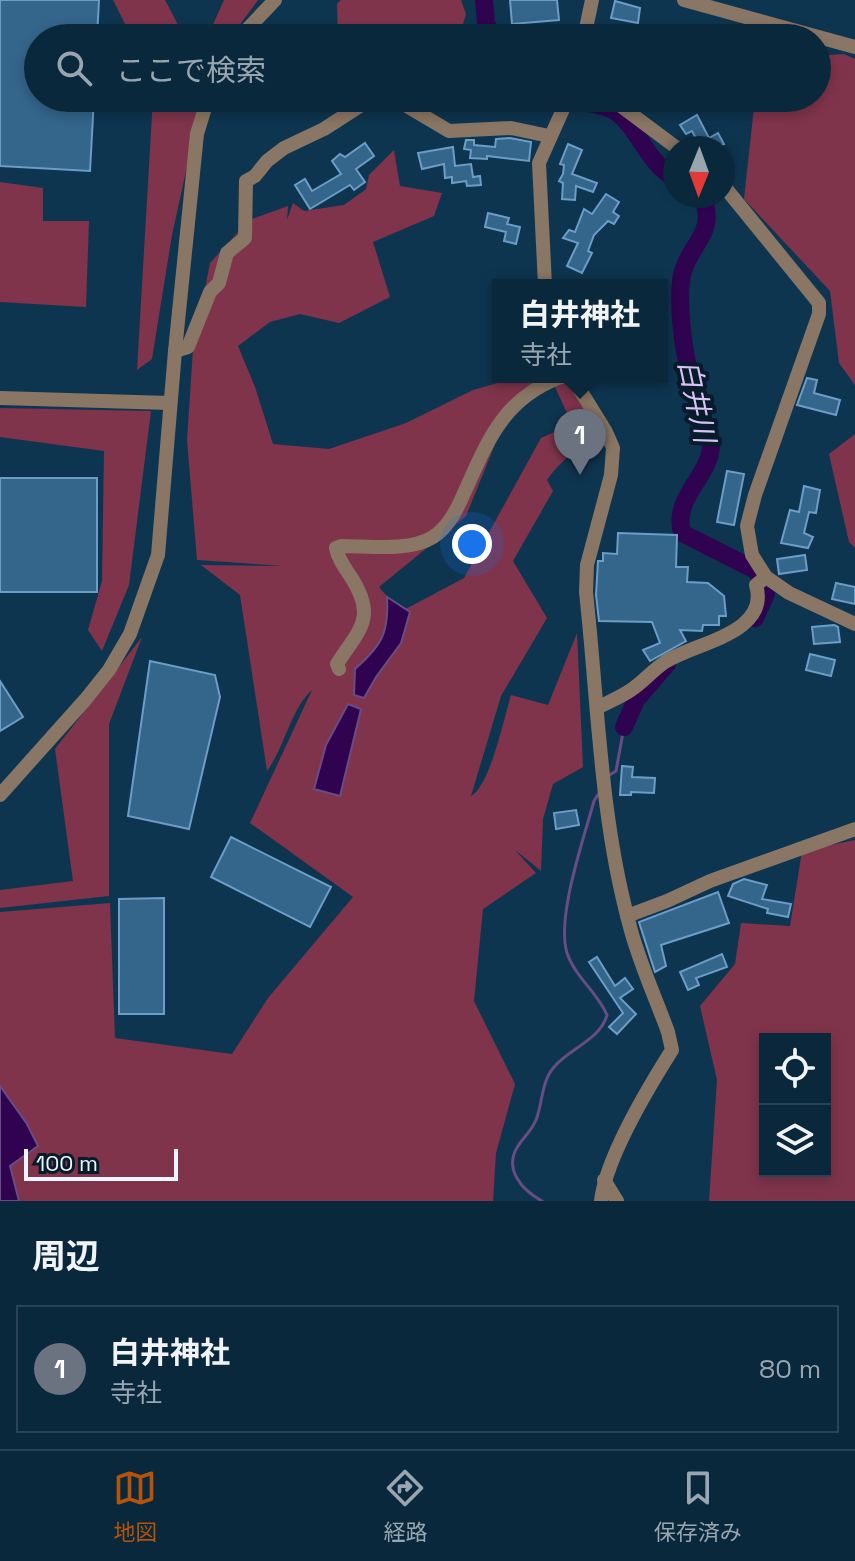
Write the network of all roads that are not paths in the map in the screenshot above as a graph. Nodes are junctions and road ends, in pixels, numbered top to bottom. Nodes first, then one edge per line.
1 (275, 0) edge
2 (592, 0) edge
3 (684, 0) edge
4 (252, 24) edge
5 (587, 24) edge
6 (771, 24) edge
7 (831, 40) edge
8 (855, 47) edge
9 (204, 112) edge
10 (350, 112) edge
11 (417, 112) edge
12 (562, 112) edge
13 (629, 112) edge
14 (549, 136) junction
15 (663, 138) edge
16 (735, 200) edge
17 (545, 279) edge
18 (175, 351) junction
19 (551, 383) edge
20 (576, 383) edge
21 (0, 398) edge
22 (170, 403) junction
23 (761, 581) junction
24 (855, 624) edge
25 (339, 669) dead end
26 (597, 708) junction
27 (0, 795) edge
28 (855, 829) edge
29 (627, 916) junction
30 (604, 1180) junction
31 (601, 1201) edge
32 (617, 1201) edge

1 - 4 street
2 - 5 street
3 - 6 street
7 - 8 street
9 - 18 street
10 - 18 street
11 - 14 street
12 - 14 street
13 - 15 street
14 - 17 street
16 - 23 street
18 - 22 street
19 - 25 street
20 - 26 street
21 - 22 street
22 - 27 street
23 - 24 street
23 - 26 street
26 - 29 street
28 - 29 street
29 - 30 street
30 - 31 street
30 - 32 street

